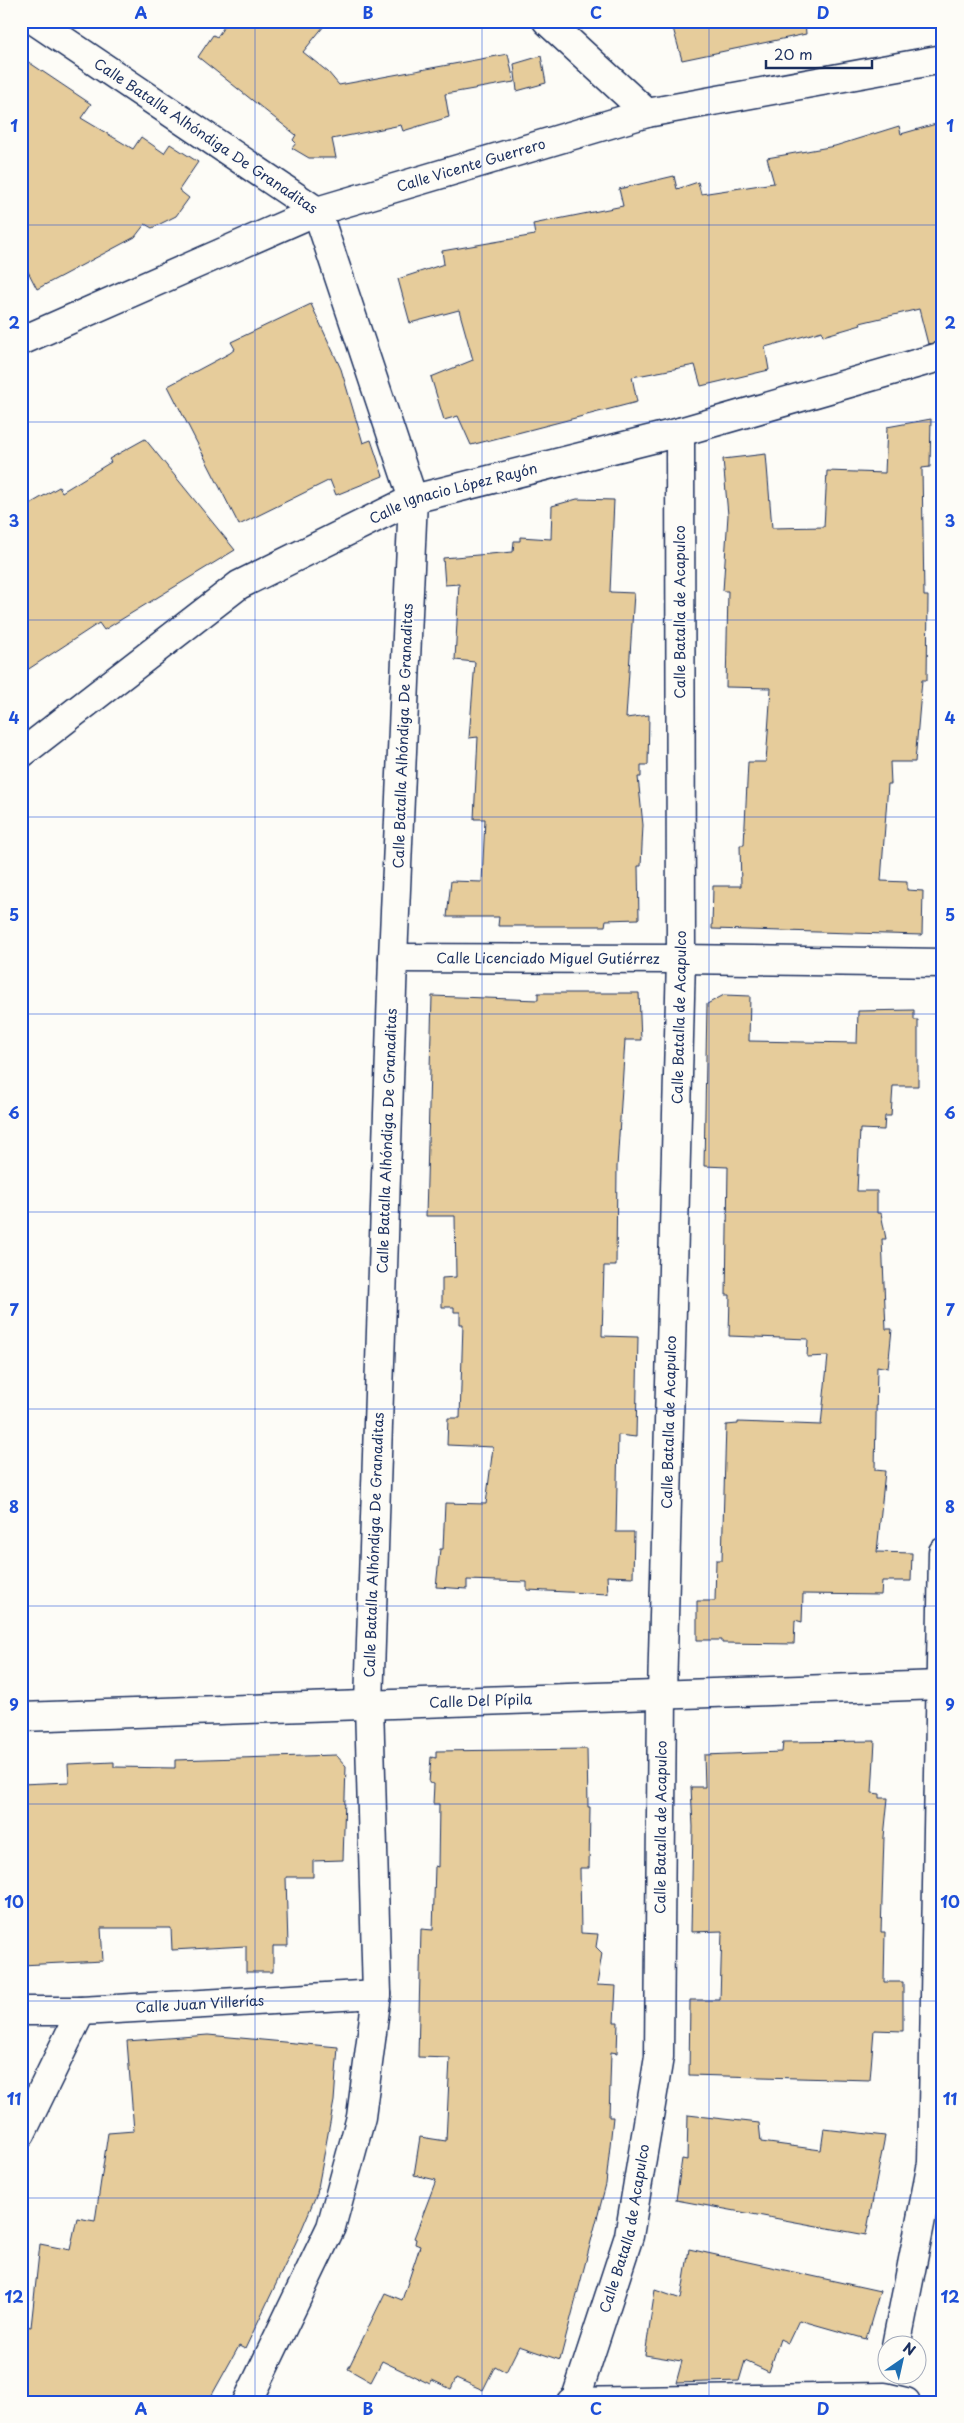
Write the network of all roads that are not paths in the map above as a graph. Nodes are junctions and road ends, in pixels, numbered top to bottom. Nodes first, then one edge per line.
1 (35, 21) edge
2 (547, 21) edge
3 (943, 59) edge
4 (647, 113) junction
5 (317, 211) junction
6 (21, 341) edge
7 (943, 356) edge
8 (680, 432) junction
9 (413, 499) junction
10 (21, 754) edge
11 (393, 958) junction
12 (681, 959) junction
13 (943, 963) edge
14 (943, 1552) edge
15 (940, 1685) junction
16 (662, 1694) junction
17 (369, 1704) junction
18 (21, 1717) edge
19 (377, 1994) junction
20 (21, 2011) edge
21 (81, 2011) junction
22 (21, 2134) edge
23 (898, 2336) edge
24 (894, 2391) edge
25 (247, 2402) edge
26 (570, 2402) edge
27 (575, 2402) edge

1 - 5 street, Calle Batalla Alhóndiga De Granaditas
2 - 4 street
3 - 4 street, Calle Vicente Guerrero
4 - 5 street, Calle Vicente Guerrero
5 - 6 street, Calle Vicente Guerrero
5 - 9 street, Calle Batalla Alhóndiga De Granaditas
7 - 8 street, Calle Ignacio López Rayón
8 - 9 street, Calle Ignacio López Rayón
8 - 12 street, Calle Batalla de Acapulco
9 - 10 street, Calle Ignacio López Rayón
9 - 11 street, Calle Batalla Alhóndiga De Granaditas
11 - 12 street, Calle Licenciado Miguel Gutiérrez
11 - 17 street, Calle Batalla Alhóndiga De Granaditas
12 - 13 street, Calle Licenciado Miguel Gutiérrez
12 - 16 street, Calle Batalla de Acapulco
14 - 15 street
15 - 16 street, Calle Del Pípila
15 - 23 street
16 - 17 street, Calle Del Pípila
16 - 27 street, Calle Batalla de Acapulco
17 - 18 street, Calle Del Pípila
17 - 19 street, Calle Batalla Alhóndiga De Granaditas
19 - 21 street, Calle Juan Villerías
19 - 25 street, Calle Batalla Alhóndiga De Granaditas
20 - 21 street, Calle Juan Villerías
21 - 22 street
24 - 27 street
26 - 27 street

